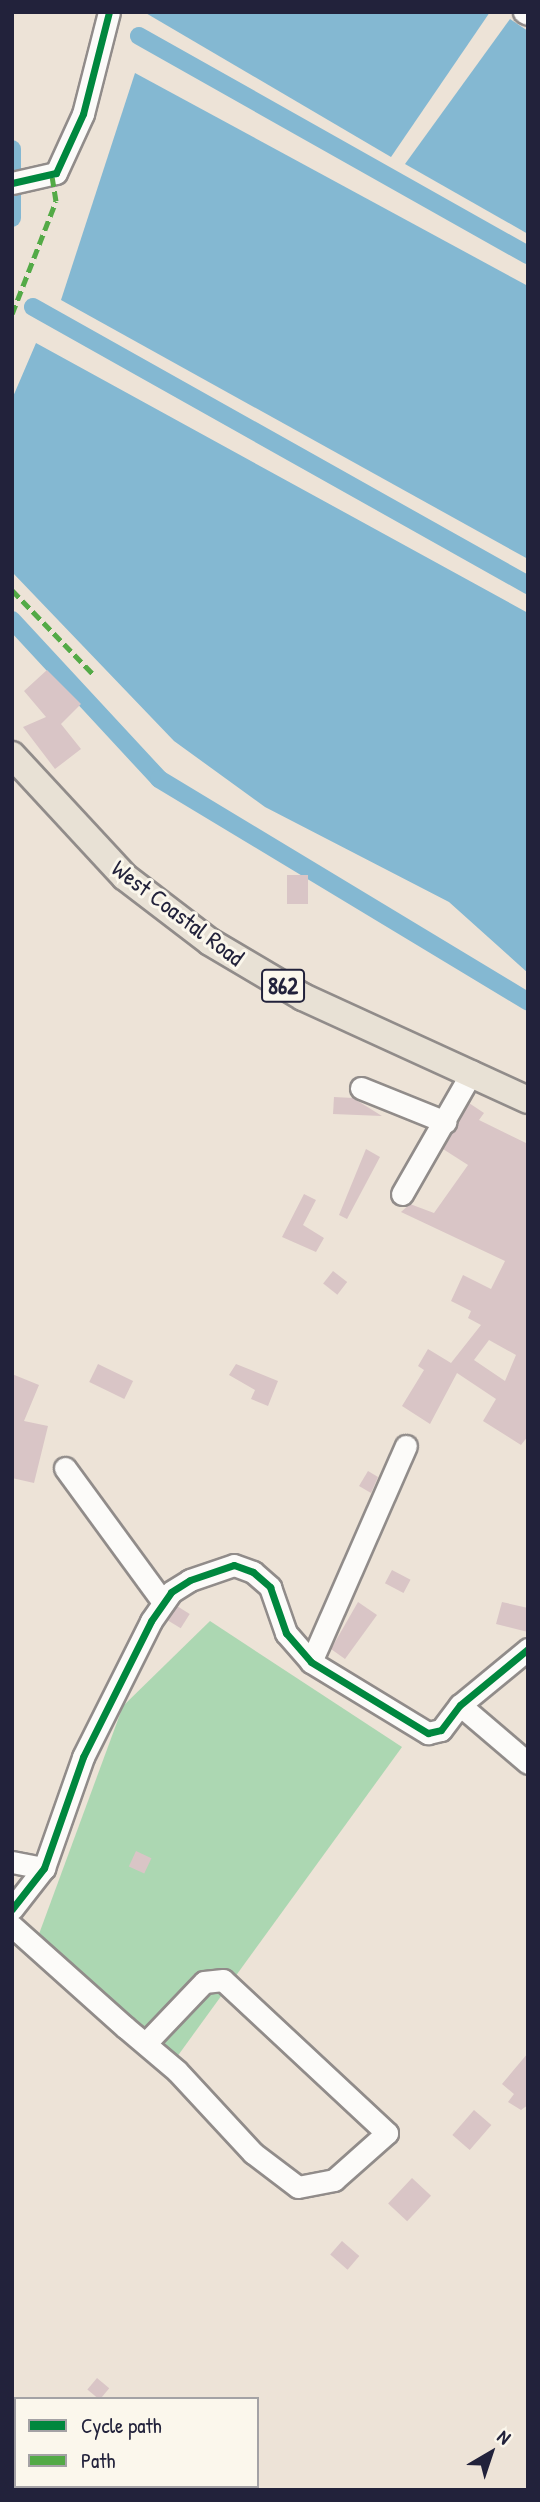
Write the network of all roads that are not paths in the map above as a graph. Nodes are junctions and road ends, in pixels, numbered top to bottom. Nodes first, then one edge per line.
1 (109, 12) edge
2 (12, 183) edge
3 (12, 755) edge
4 (472, 1072) junction
5 (361, 1088) dead end
6 (528, 1100) edge
7 (445, 1122) junction
8 (402, 1194) dead end
9 (406, 1446) dead end
10 (65, 1468) dead end
11 (163, 1602) junction
12 (528, 1649) edge
13 (311, 1662) junction
14 (460, 1706) junction
15 (528, 1763) edge
16 (12, 1861) edge
17 (44, 1868) junction
18 (12, 1909) edge
19 (12, 1926) edge
20 (146, 2043) junction

1 - 2 street
3 - 4 main road, West Coastal Road / 862
4 - 6 main road, West Coastal Road / 862
4 - 7 street
5 - 7 street
7 - 8 street
9 - 13 street
10 - 11 street
11 - 13 street
11 - 17 street
12 - 14 street
13 - 14 street
14 - 15 street
16 - 17 street
17 - 18 street
19 - 20 street
20 - 20 street

